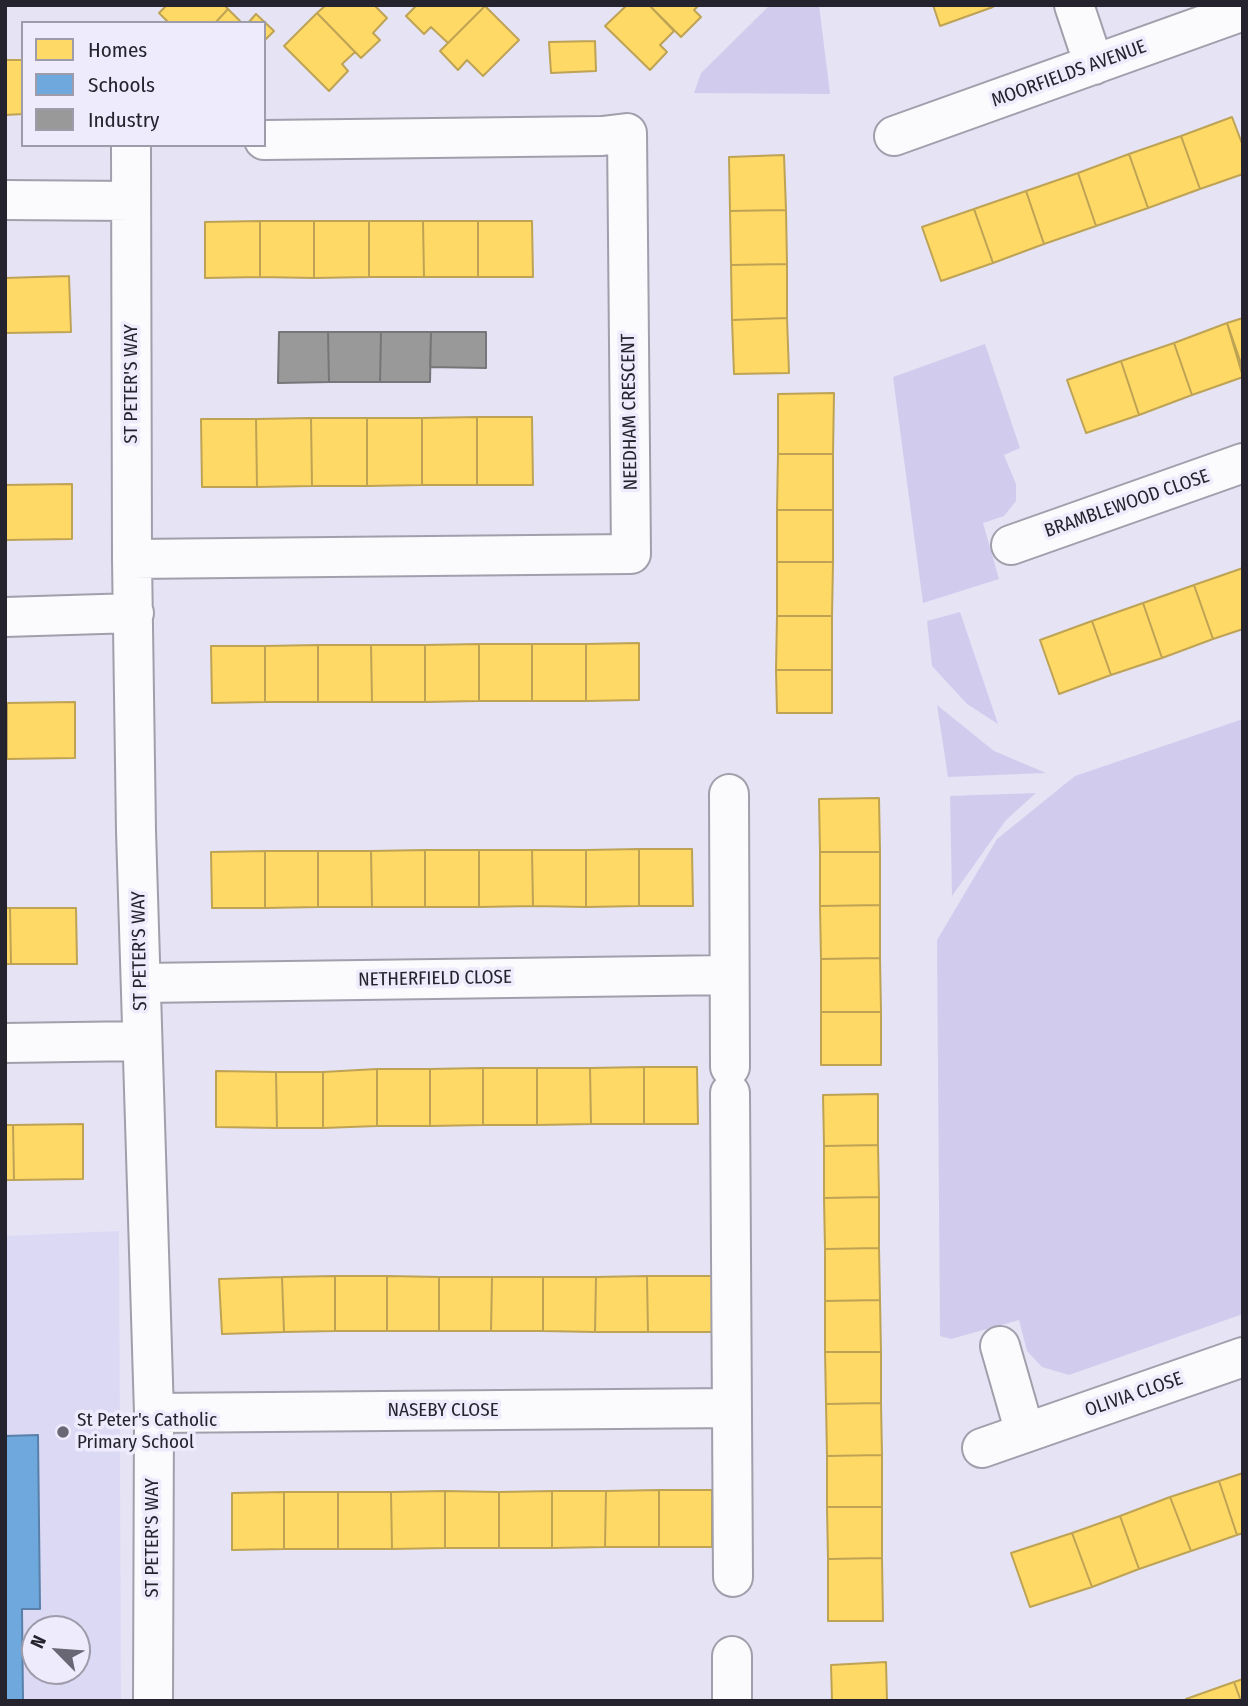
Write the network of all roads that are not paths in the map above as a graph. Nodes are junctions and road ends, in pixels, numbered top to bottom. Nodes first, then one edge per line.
1 (1074, 5) edge
2 (1243, 11) edge
3 (1094, 65) junction
4 (894, 136) dead end
5 (266, 140) edge
6 (131, 147) edge
7 (5, 200) edge
8 (131, 201) junction
9 (1243, 463) edge
10 (1011, 545) dead end
11 (132, 559) junction
12 (134, 613) junction
13 (5, 617) edge
14 (729, 794) dead end
15 (729, 975) junction
16 (141, 983) junction
17 (142, 1041) junction
18 (5, 1043) edge
19 (1000, 1346) dead end
20 (1243, 1357) edge
21 (732, 1408) junction
22 (153, 1413) junction
23 (1025, 1433) junction
24 (982, 1448) dead end
25 (733, 1577) dead end
26 (732, 1656) dead end
27 (153, 1701) edge
28 (732, 1701) edge

1 - 3 street
2 - 3 street, MOORFIELDS AVENUE
3 - 4 street, MOORFIELDS AVENUE
5 - 11 street, NEEDHAM CRESCENT
6 - 8 street
7 - 8 street
8 - 11 street, ST PETER'S WAY
9 - 10 street, BRAMBLEWOOD CLOSE
11 - 12 street, ST PETER'S WAY
12 - 13 street
12 - 16 street, ST PETER'S WAY
14 - 15 street
15 - 16 street, NETHERFIELD CLOSE
15 - 21 street
16 - 17 street, ST PETER'S WAY
17 - 18 street
17 - 22 street, ST PETER'S WAY
19 - 23 street
20 - 23 street, OLIVIA CLOSE
21 - 22 street, NASEBY CLOSE
21 - 25 street
22 - 27 street, ST PETER'S WAY
23 - 24 street, OLIVIA CLOSE
26 - 28 street

